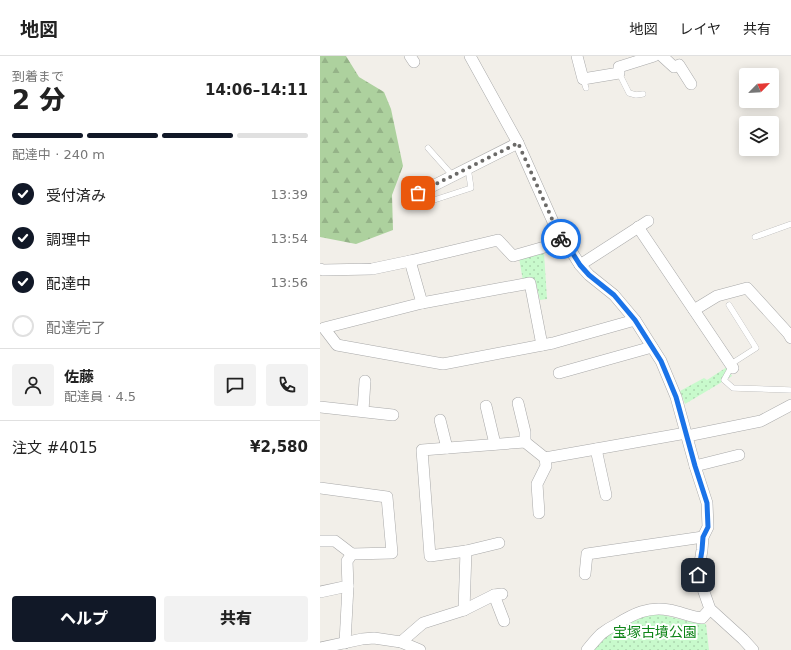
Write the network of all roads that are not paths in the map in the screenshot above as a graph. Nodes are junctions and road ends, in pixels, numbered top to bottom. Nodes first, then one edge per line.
1 (470, 56) edge
2 (577, 56) edge
3 (654, 56) edge
4 (662, 56) edge
5 (619, 73) junction
6 (691, 84) dead end
7 (643, 94) dead end
8 (518, 143) junction
9 (428, 148) dead end
10 (468, 168) junction
11 (453, 176) junction
12 (407, 199) dead end
13 (431, 201) dead end
14 (648, 221) dead end
15 (791, 224) edge
16 (638, 227) junction
17 (755, 237) dead end
18 (562, 242) junction
19 (410, 260) junction
20 (580, 265) junction
21 (320, 269) edge
22 (422, 303) junction
23 (729, 305) dead end
24 (694, 310) junction
25 (635, 320) junction
26 (322, 329) edge
27 (791, 338) edge
28 (542, 345) junction
29 (652, 346) junction
30 (731, 368) junction
31 (559, 373) dead end
32 (365, 381) dead end
33 (791, 390) edge
34 (518, 402) dead end
35 (791, 405) edge
36 (486, 406) dead end
37 (320, 407) edge
38 (363, 411) junction
39 (393, 415) dead end
40 (440, 420) dead end
41 (686, 434) junction
42 (525, 442) junction
43 (495, 444) junction
44 (447, 448) junction
45 (596, 450) junction
46 (740, 455) dead end
47 (545, 458) junction
48 (695, 466) junction
49 (320, 488) edge
50 (606, 495) dead end
51 (539, 513) dead end
52 (703, 537) junction
53 (320, 541) edge
54 (499, 544) dead end
55 (466, 550) junction
56 (352, 554) junction
57 (585, 574) dead end
58 (348, 586) junction
59 (320, 592) edge
60 (710, 609) junction
61 (464, 610) junction
62 (504, 621) dead end
63 (401, 642) junction
64 (346, 643) junction
65 (320, 648) edge
66 (420, 650) edge
67 (586, 650) edge
68 (753, 650) edge

1 - 8 street
2 - 5 street
3 - 5 street
4 - 6 street
5 - 7 lane
8 - 10 street
8 - 18 street
9 - 11 lane
10 - 11 street
10 - 13 lane
11 - 12 street
14 - 16 street
15 - 17 lane
16 - 20 street
16 - 24 street
18 - 19 street
18 - 20 street
19 - 21 street
19 - 22 street
20 - 25 street
22 - 26 street
22 - 28 street
23 - 30 lane
24 - 27 street
24 - 30 street
25 - 28 street
25 - 29 street
26 - 28 street
29 - 31 street
29 - 41 street
30 - 33 lane
32 - 38 street
34 - 42 street
35 - 41 street
36 - 43 street
37 - 38 street
38 - 39 street
40 - 44 street
41 - 45 street
41 - 48 street
42 - 43 street
42 - 47 street
43 - 44 street
44 - 55 street
45 - 47 street
45 - 50 street
46 - 48 street
47 - 51 street
48 - 52 street
49 - 56 street
52 - 57 street
52 - 60 street
53 - 56 street
54 - 55 street
55 - 61 street
56 - 58 street
58 - 59 street
58 - 64 street
60 - 67 street
60 - 68 street
61 - 62 street
61 - 63 street
63 - 64 street
63 - 66 street
64 - 65 street

